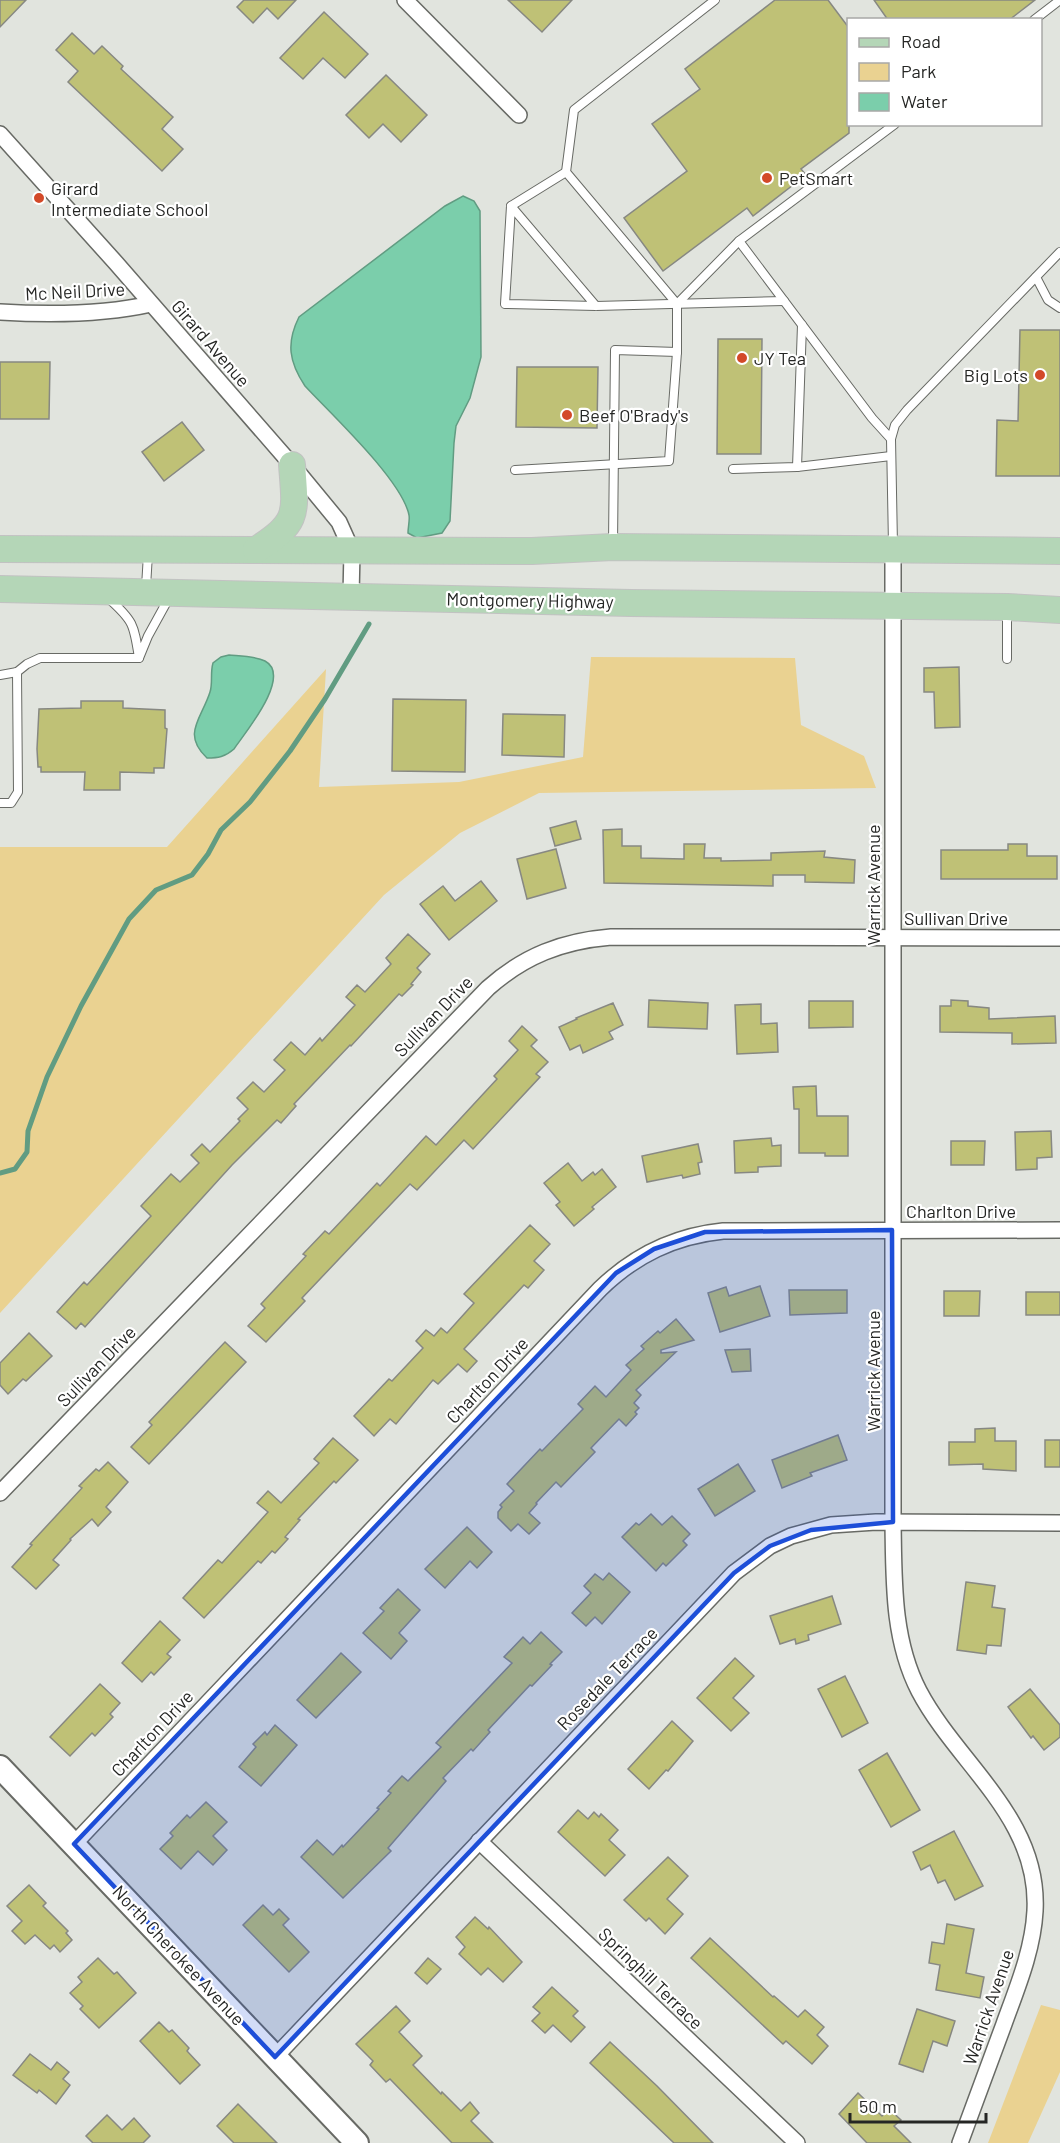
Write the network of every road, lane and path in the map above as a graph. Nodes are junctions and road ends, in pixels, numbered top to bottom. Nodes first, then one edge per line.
1 (405, 0) edge
2 (715, 0) edge
3 (1060, 0) edge
4 (1037, 18) edge
5 (519, 115) dead end
6 (892, 126) edge
7 (0, 134) edge
8 (566, 172) junction
9 (511, 207) junction
10 (739, 241) junction
11 (1060, 252) edge
12 (1036, 277) junction
13 (784, 301) junction
14 (151, 304) junction
15 (677, 304) junction
16 (596, 306) junction
17 (1060, 308) edge
18 (0, 312) edge
19 (802, 325) junction
20 (677, 352) junction
21 (891, 439) junction
22 (891, 456) junction
23 (614, 464) junction
24 (292, 465) junction
25 (797, 467) junction
26 (733, 469) dead end
27 (515, 470) dead end
28 (613, 547) junction
29 (0, 549) edge
30 (893, 549) junction
31 (148, 550) junction
32 (255, 550) junction
33 (352, 550) junction
34 (1060, 551) edge
35 (0, 589) edge
36 (100, 591) junction
37 (146, 592) junction
38 (172, 592) junction
39 (351, 596) junction
40 (892, 607) junction
41 (1007, 607) junction
42 (1060, 610) edge
43 (139, 658) junction
44 (1007, 659) dead end
45 (17, 672) junction
46 (0, 675) edge
47 (0, 802) edge
48 (893, 938) junction
49 (1060, 938) edge
50 (892, 1230) junction
51 (1060, 1230) edge
52 (0, 1493) edge
53 (893, 1522) junction
54 (1060, 1523) edge
55 (0, 1767) edge
56 (479, 1841) junction
57 (74, 1844) junction
58 (275, 2057) junction
59 (350, 2141) edge
60 (797, 2143) edge
61 (960, 2143) edge

1 - 5 street
2 - 8 lane
3 - 4 lane
6 - 10 lane
7 - 14 street, Girard Avenue
8 - 9 lane
8 - 15 lane
9 - 16 lane
9 - 16 lane
10 - 13 lane
10 - 15 lane
11 - 12 lane
12 - 17 lane
12 - 21 lane
13 - 15 lane
13 - 19 lane
14 - 18 street, Mc Neil Drive
14 - 24 street, Girard Avenue
15 - 16 lane
15 - 20 lane
19 - 21 lane
19 - 25 lane
20 - 23 lane
20 - 23 lane
21 - 22 lane
22 - 25 lane
22 - 30 lane
23 - 27 lane
23 - 28 lane
24 - 32 main road
24 - 33 street, Girard Avenue
25 - 26 lane
28 - 30 main road
28 - 33 main road
29 - 31 main road
30 - 34 main road
30 - 40 street, Warrick Avenue
31 - 32 main road
31 - 37 lane
32 - 33 main road
33 - 39 street, Girard Avenue
35 - 36 main road, Montgomery Highway
36 - 37 main road, Montgomery Highway
36 - 43 lane
37 - 38 main road, Montgomery Highway
38 - 39 main road, Montgomery Highway
38 - 43 lane
39 - 40 main road, Montgomery Highway
40 - 41 main road, Montgomery Highway
40 - 48 street, Warrick Avenue
41 - 42 main road, Montgomery Highway
41 - 44 lane
43 - 45 lane
45 - 46 lane
45 - 47 lane
48 - 49 street, Sullivan Drive
48 - 50 street, Warrick Avenue
48 - 52 street, Sullivan Drive
50 - 51 street, Charlton Drive
50 - 53 street, Warrick Avenue
50 - 57 street, Charlton Drive
53 - 54 street, Rosedale Terrace
53 - 56 street, Rosedale Terrace
53 - 61 street, Warrick Avenue
55 - 57 street, North Cherokee Avenue
56 - 58 street, Rosedale Terrace
56 - 60 street, Springhill Terrace
57 - 58 street, North Cherokee Avenue
58 - 59 street, North Cherokee Avenue

